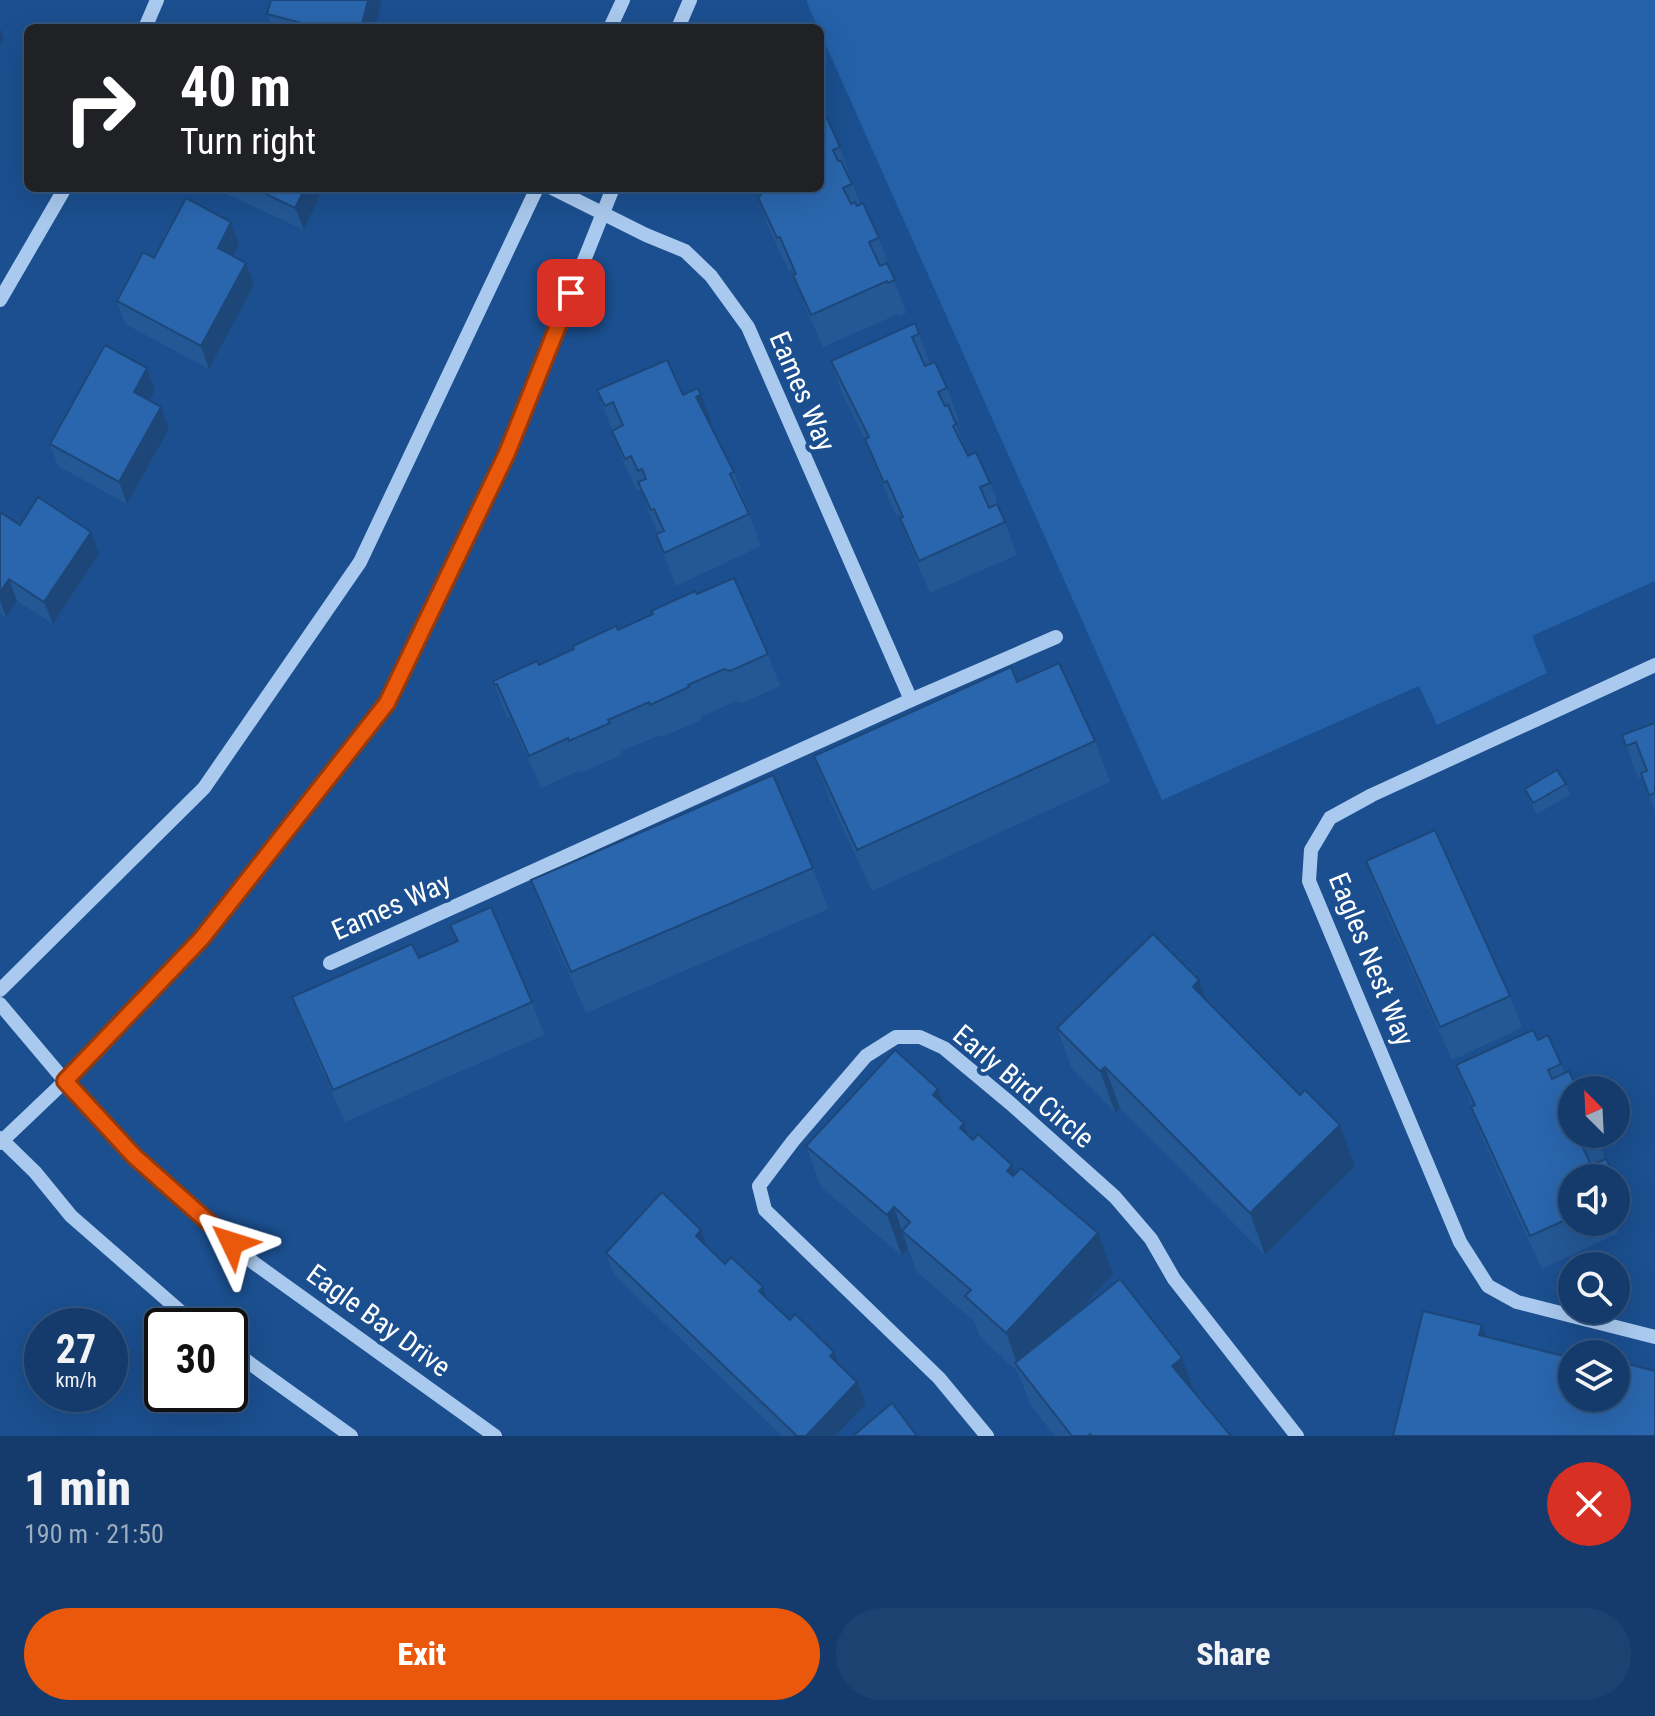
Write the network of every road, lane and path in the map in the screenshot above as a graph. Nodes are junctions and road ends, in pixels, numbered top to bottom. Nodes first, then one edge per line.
1 (157, 0) edge
2 (623, 0) edge
3 (690, 0) edge
4 (147, 24) edge
5 (612, 24) edge
6 (680, 24) edge
7 (63, 192) edge
8 (535, 192) edge
9 (560, 192) edge
10 (611, 192) edge
11 (603, 213) junction
12 (0, 300) edge
13 (1056, 637) dead end
14 (1655, 665) edge
15 (911, 700) junction
16 (330, 963) dead end
17 (0, 990) edge
18 (0, 1004) edge
19 (65, 1081) junction
20 (1, 1141) edge
21 (176, 1308) edge
22 (1655, 1337) edge
23 (248, 1362) edge
24 (351, 1436) edge
25 (495, 1436) edge
26 (987, 1436) edge
27 (1297, 1436) edge

1 - 4 street
2 - 5 street
3 - 6 street
7 - 12 street
8 - 17 street
9 - 11 street, Eames Way
10 - 11 street
11 - 15 street, Eames Way
11 - 19 street
13 - 15 street, Eames Way
14 - 22 street, Eagles Nest Way
15 - 16 street, Eames Way
18 - 19 street, Eagle Bay Drive
19 - 20 street
19 - 25 street, Eagle Bay Drive
20 - 21 street
23 - 24 street
26 - 27 street, Early Bird Circle

